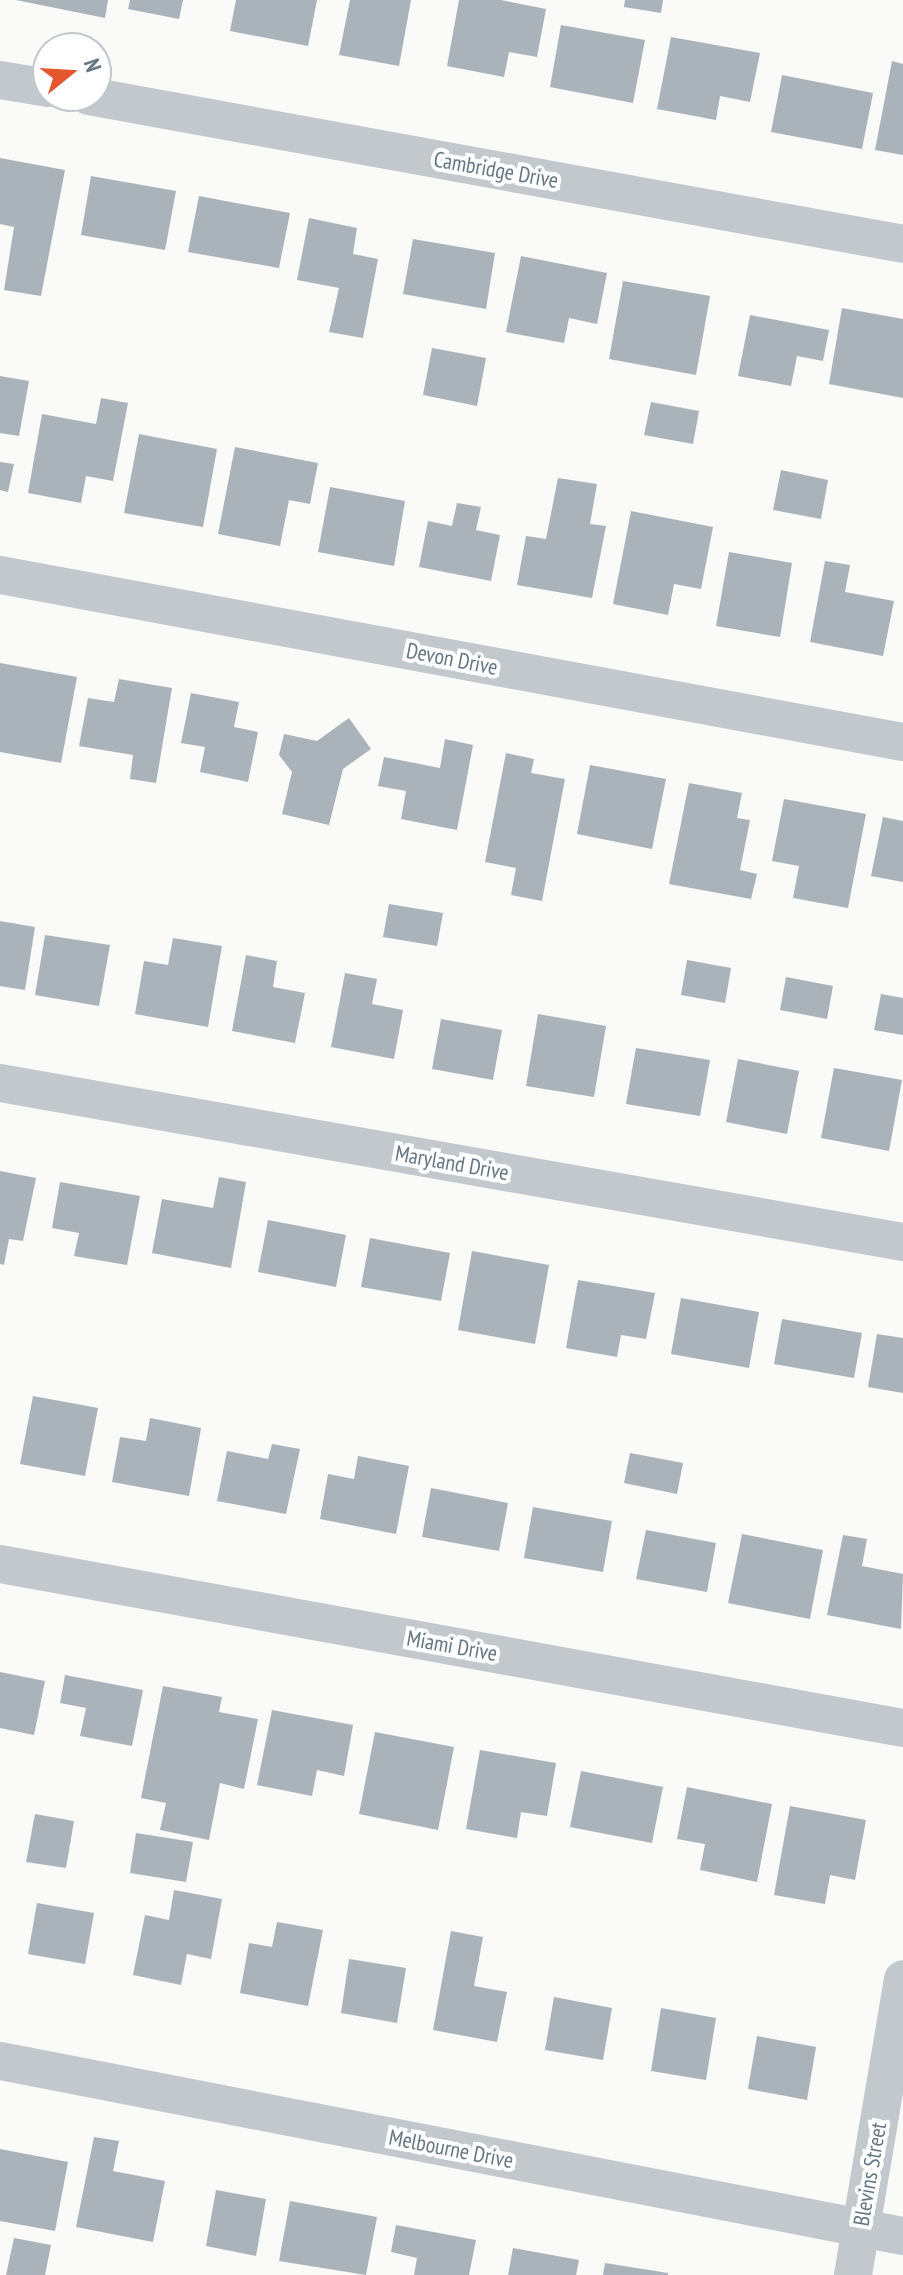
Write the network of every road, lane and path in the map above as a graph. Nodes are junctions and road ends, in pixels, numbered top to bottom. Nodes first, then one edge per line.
1 (0, 80) edge
2 (32, 85) edge
3 (112, 100) edge
4 (903, 244) edge
5 (0, 575) edge
6 (903, 742) edge
7 (0, 1083) edge
8 (903, 1242) edge
9 (0, 1564) edge
10 (903, 1728) edge
11 (903, 1979) edge
12 (0, 2061) edge
13 (861, 2229) junction
14 (903, 2236) edge
15 (853, 2275) edge

1 - 2 street
3 - 4 street, Cambridge Drive
5 - 6 street, Devon Drive
7 - 8 street, Maryland Drive
9 - 10 street, Miami Drive
11 - 13 street, Blevins Street
12 - 13 street, Melbourne Drive
13 - 14 street, Melbourne Drive
13 - 15 street, Blevins Street

